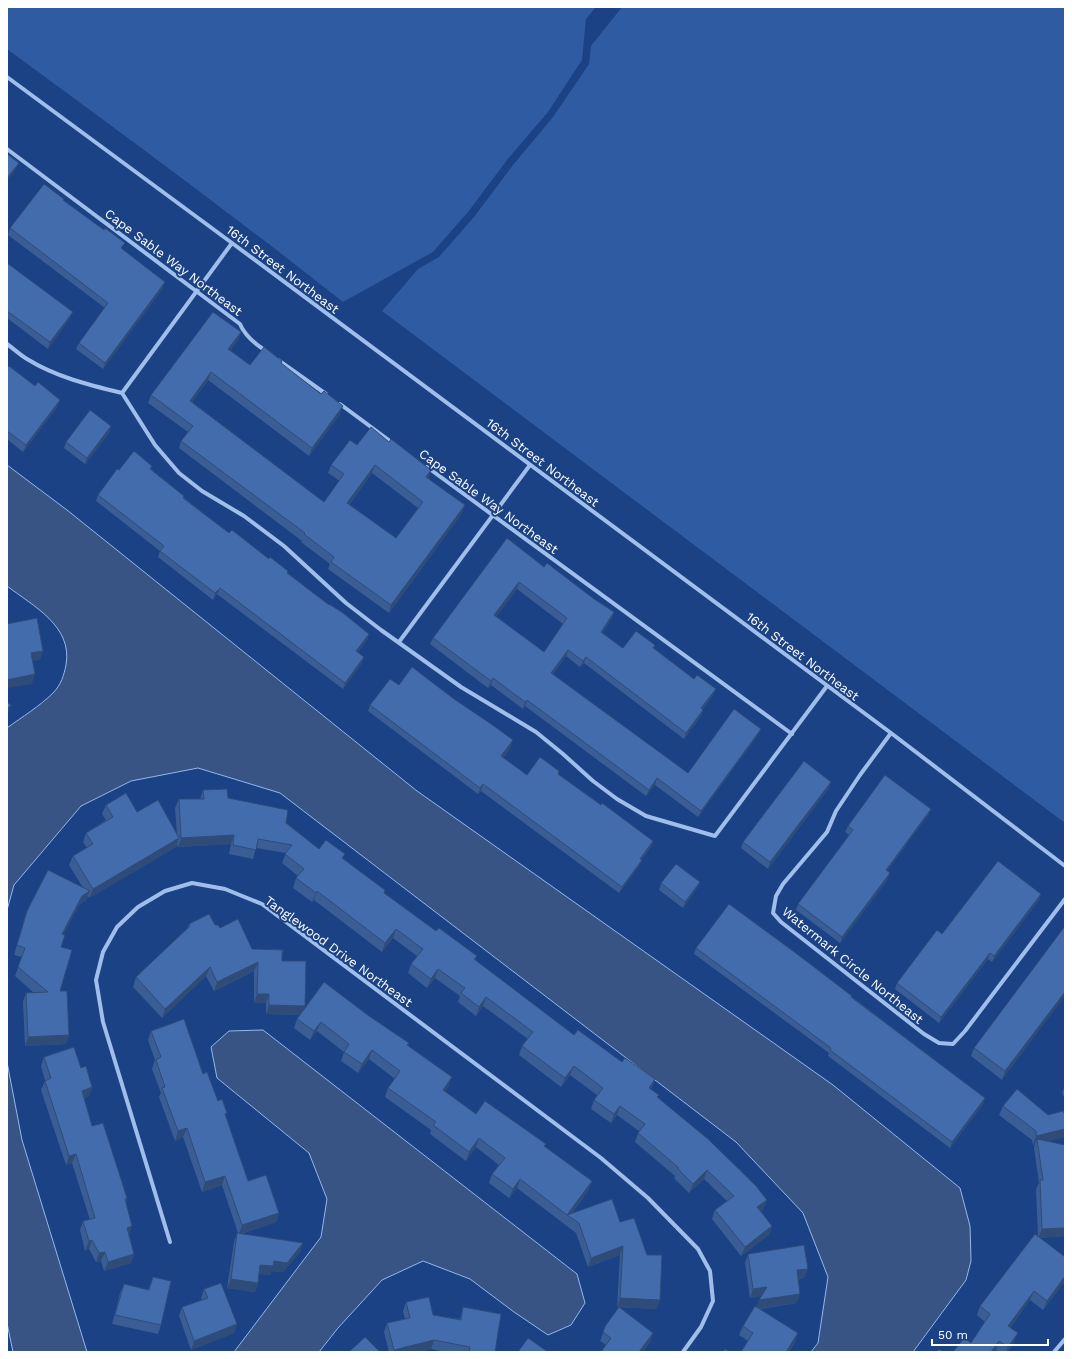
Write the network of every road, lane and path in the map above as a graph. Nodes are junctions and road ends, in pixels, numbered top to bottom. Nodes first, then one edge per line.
1 (7, 77) edge
2 (7, 149) edge
3 (232, 243) junction
4 (197, 291) junction
5 (7, 344) edge
6 (267, 352) edge
7 (273, 357) edge
8 (122, 393) junction
9 (330, 397) edge
10 (336, 402) edge
11 (398, 447) edge
12 (423, 464) edge
13 (530, 465) junction
14 (493, 516) junction
15 (399, 642) junction
16 (827, 686) junction
17 (892, 733) junction
18 (792, 734) junction
19 (1065, 866) edge
20 (1065, 899) edge
21 (170, 1242) dead end
22 (1065, 1340) edge
23 (683, 1352) edge
24 (1054, 1352) edge

1 - 3 street, 16th Street Northeast
2 - 4 street, Cape Sable Way Northeast
3 - 4 street
3 - 13 street, 16th Street Northeast
4 - 6 street, Cape Sable Way Northeast
4 - 8 street
5 - 8 street
7 - 9 street
8 - 15 street
10 - 11 street
12 - 14 street, Cape Sable Way Northeast
13 - 14 street
13 - 16 street, 16th Street Northeast
14 - 15 street
14 - 18 street, Cape Sable Way Northeast
15 - 18 street
16 - 17 street, 16th Street Northeast
16 - 18 street
17 - 19 street, 16th Street Northeast
17 - 20 street, Watermark Circle Northeast
21 - 23 street, Tanglewood Drive Northeast
22 - 24 street

